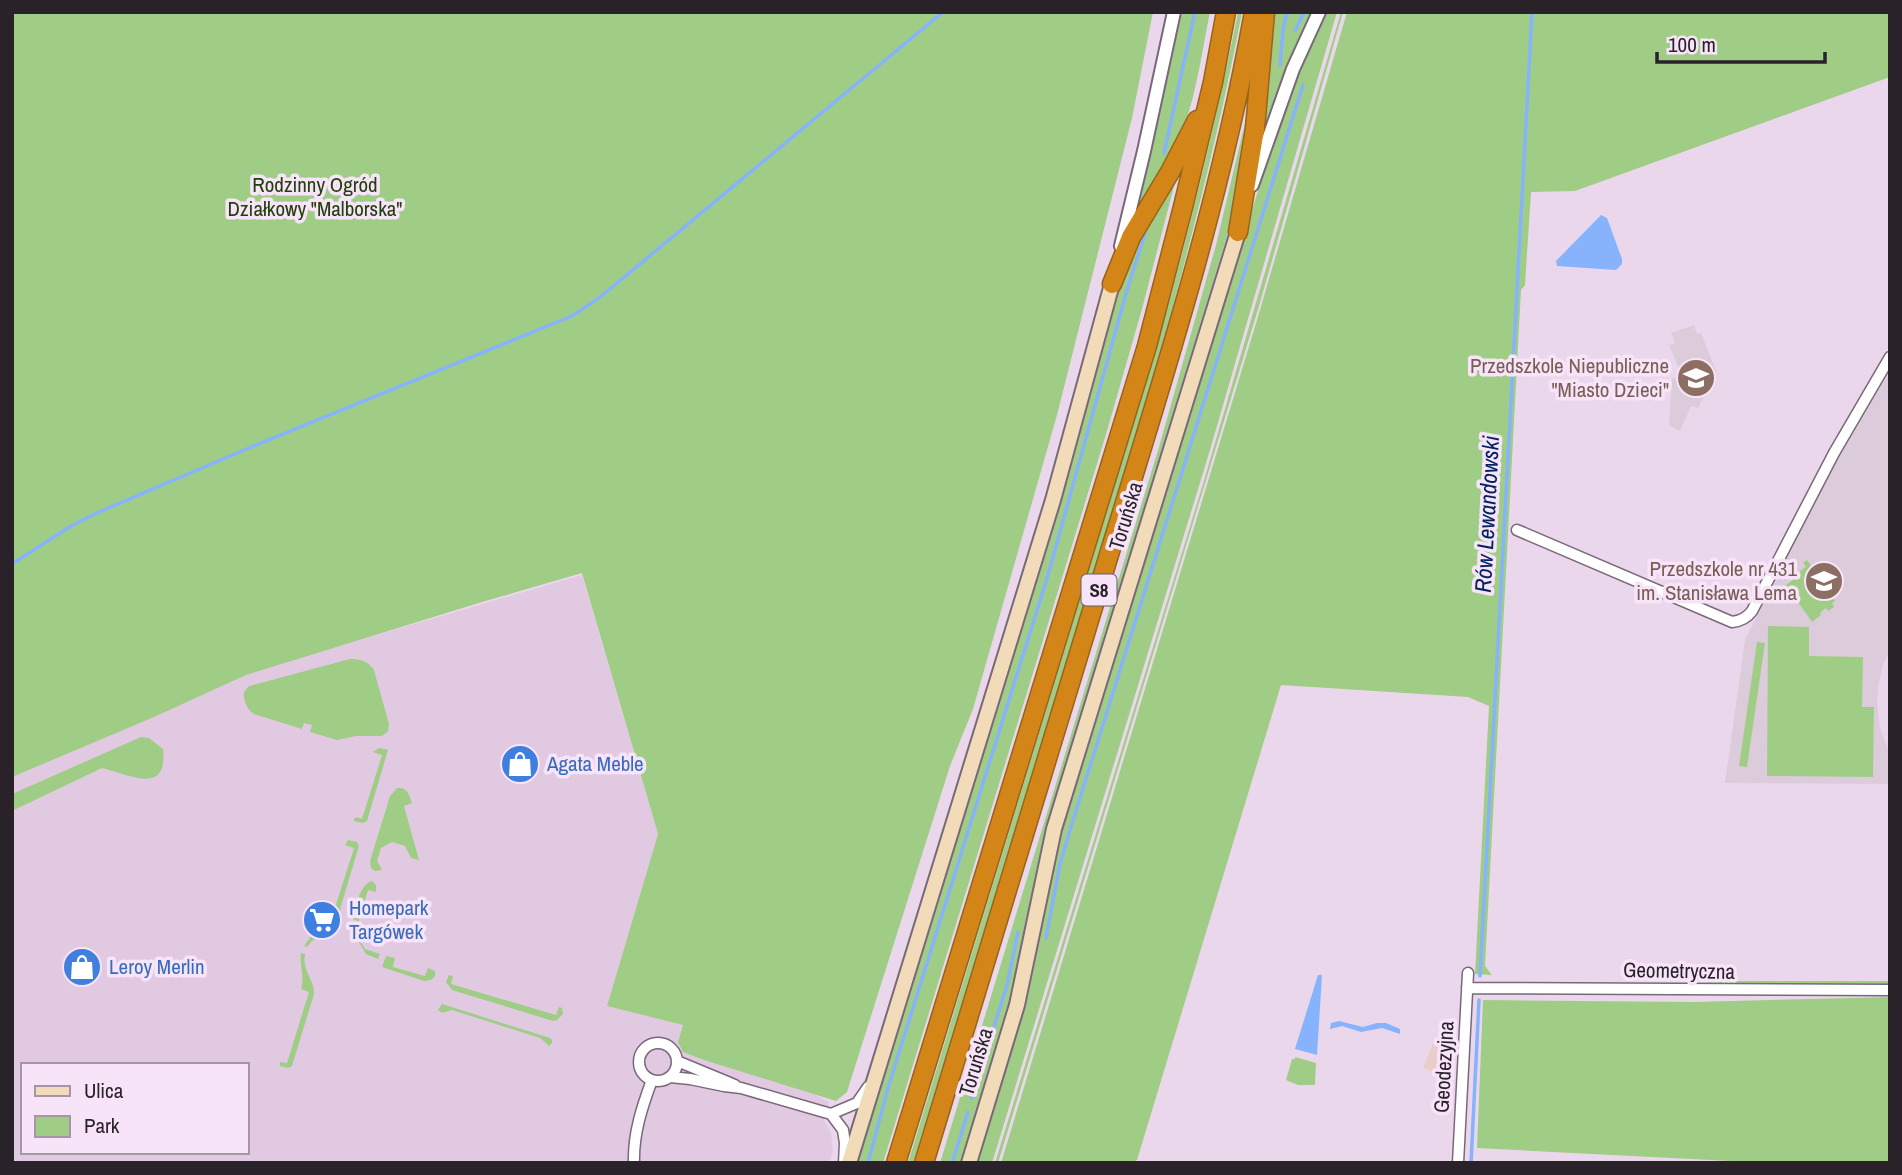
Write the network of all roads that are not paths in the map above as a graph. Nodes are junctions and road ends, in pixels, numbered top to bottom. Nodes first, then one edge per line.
1 (1174, 12) edge
2 (1226, 12) edge
3 (1254, 12) edge
4 (1265, 12) edge
5 (1319, 12) edge
6 (1213, 82) junction
7 (1238, 232) junction
8 (1112, 284) junction
9 (1890, 357) edge
10 (1517, 530) dead end
11 (1468, 973) dead end
12 (1467, 988) junction
13 (1890, 990) edge
14 (677, 1060) junction
15 (878, 1068) junction
16 (670, 1077) junction
17 (652, 1080) junction
18 (741, 1088) junction
19 (831, 1114) junction
20 (634, 1163) edge
21 (847, 1163) edge
22 (896, 1163) edge
23 (924, 1163) edge
24 (969, 1163) edge
25 (1458, 1163) edge

1 - 8 street
2 - 6 highway, Toruńska / S8
3 - 23 highway, Toruńska / S8
4 - 7 highway
5 - 7 street, Toruńska
6 - 8 highway
6 - 22 highway, Toruńska / S8
7 - 24 main road, Toruńska
8 - 15 main road
9 - 10 street
11 - 12 street, Geodezyjna
12 - 13 street, Geometryczna
12 - 25 street, Geodezyjna
14 - 16 street
14 - 17 street
14 - 18 street
15 - 19 street
15 - 21 main road
16 - 17 street
16 - 18 street
17 - 20 street
18 - 19 street
19 - 21 street

